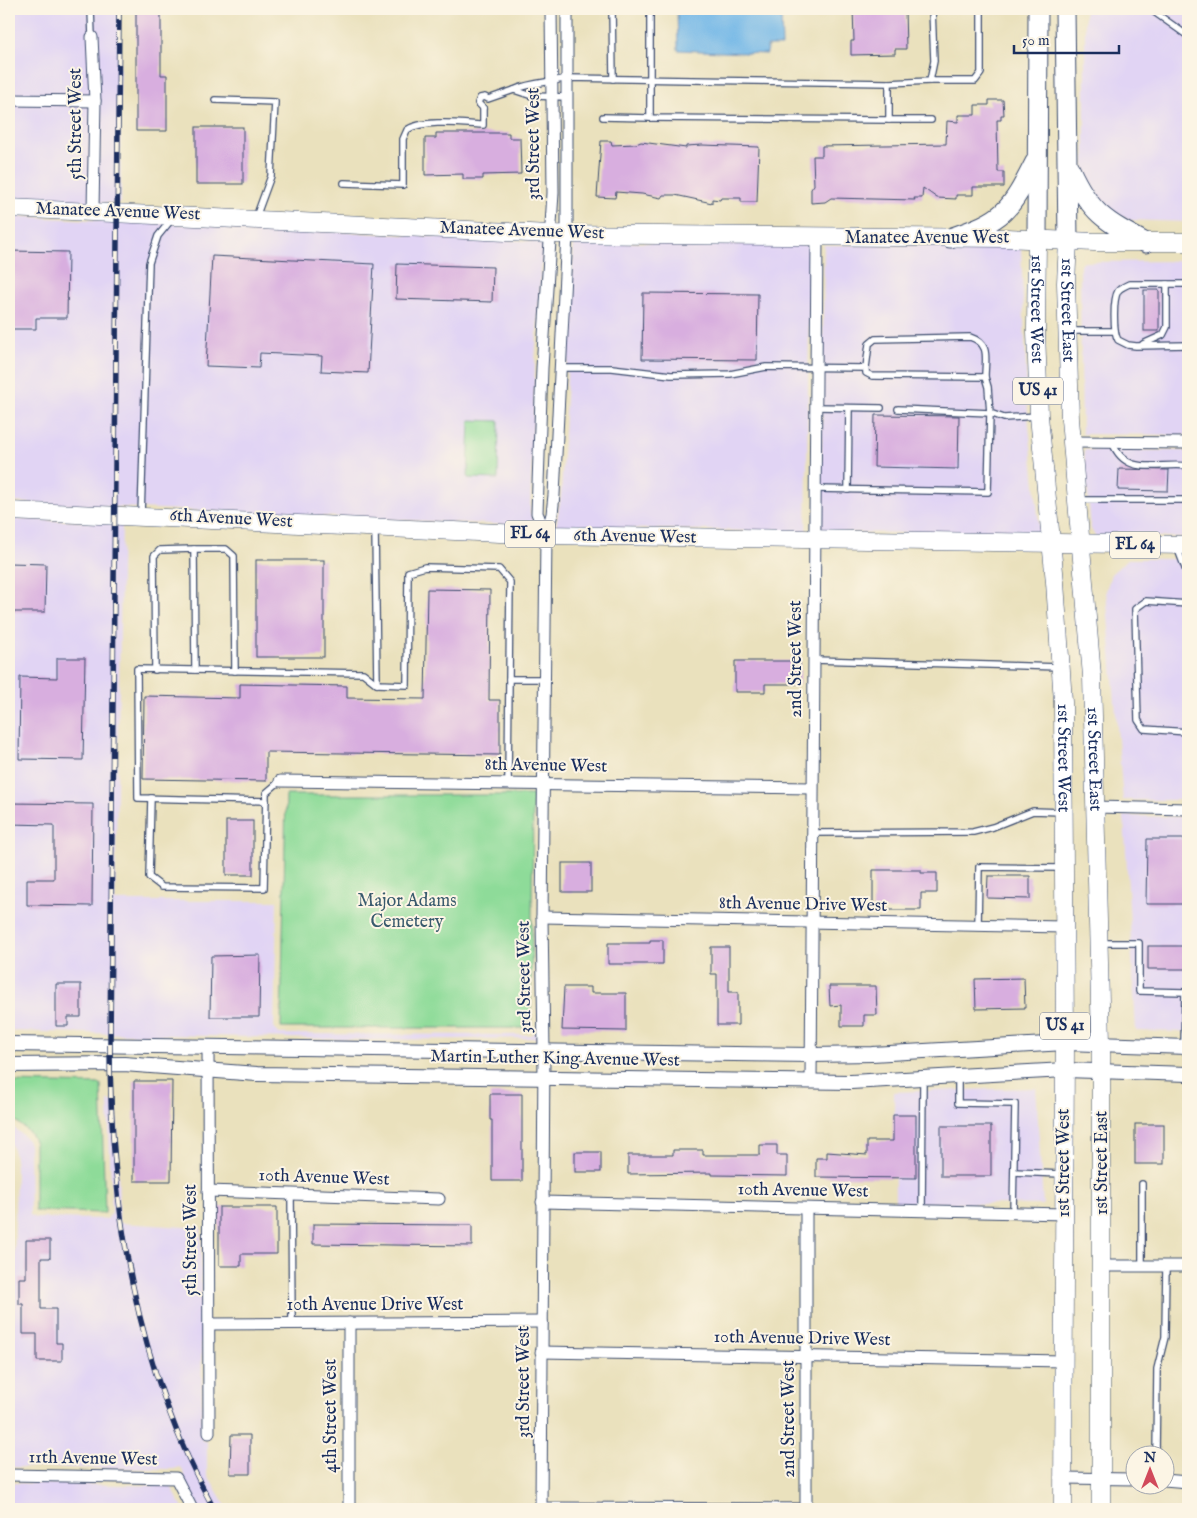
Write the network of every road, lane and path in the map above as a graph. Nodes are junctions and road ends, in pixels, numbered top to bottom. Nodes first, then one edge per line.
1 (91, 9) edge
2 (551, 9) edge
3 (566, 9) edge
4 (612, 9) edge
5 (650, 9) edge
6 (932, 9) edge
7 (981, 9) edge
8 (1038, 9) edge
9 (1065, 9) edge
10 (1150, 9) edge
11 (1188, 36) edge
12 (92, 37) joint
13 (567, 78) junction
14 (613, 79) junction
15 (651, 79) junction
16 (552, 82) junction
17 (930, 82) junction
18 (889, 83) junction
19 (514, 90) junction
20 (552, 97) junction
21 (567, 97) junction
22 (488, 99) junction
23 (9, 100) edge
24 (215, 100) dead end
25 (95, 101) junction
26 (484, 108) junction
27 (603, 117) dead end
28 (650, 118) junction
29 (889, 120) junction
30 (931, 120) dead end
31 (1036, 158) junction
32 (1068, 163) junction
33 (344, 183) dead end
34 (9, 208) edge
35 (93, 210) junction
36 (178, 214) junction
37 (255, 219) junction
38 (559, 234) junction
39 (817, 237) junction
40 (950, 238) junction
41 (1037, 239) junction
42 (1068, 240) junction
43 (1188, 242) edge
44 (1146, 243) junction
45 (1167, 284) junction
46 (1188, 284) edge
47 (1115, 330) junction
48 (1067, 331) junction
49 (1188, 345) edge
50 (1136, 346) junction
51 (815, 366) junction
52 (542, 368) junction
53 (561, 368) junction
54 (866, 368) junction
55 (985, 377) junction
56 (815, 407) junction
57 (849, 408) junction
58 (881, 408) dead end
59 (898, 409) dead end
60 (990, 412) junction
61 (1039, 416) junction
62 (1072, 442) junction
63 (1112, 442) junction
64 (1188, 443) edge
65 (1188, 466) edge
66 (814, 489) junction
67 (848, 490) junction
68 (1079, 500) junction
69 (1188, 500) edge
70 (9, 511) edge
71 (141, 515) junction
72 (375, 526) junction
73 (546, 535) junction
74 (814, 540) junction
75 (1052, 543) junction
76 (1082, 544) junction
77 (1182, 545) edge
78 (194, 550) junction
79 (1188, 576) edge
80 (1188, 604) edge
81 (814, 660) junction
82 (1062, 667) junction
83 (155, 670) junction
84 (195, 670) junction
85 (235, 671) junction
86 (509, 679) junction
87 (544, 679) junction
88 (377, 684) junction
89 (1188, 732) edge
90 (280, 780) joint
91 (508, 783) junction
92 (543, 783) junction
93 (812, 788) junction
94 (150, 798) junction
95 (266, 801) junction
96 (1094, 807) junction
97 (1188, 808) edge
98 (1064, 812) junction
99 (812, 833) junction
100 (1064, 868) junction
101 (542, 918) junction
102 (813, 923) junction
103 (978, 926) junction
104 (1064, 927) junction
105 (1098, 942) junction
106 (1065, 1043) junction
107 (1101, 1043) junction
108 (9, 1044) edge
109 (208, 1046) junction
110 (1186, 1047) edge
111 (544, 1051) junction
112 (811, 1055) junction
113 (9, 1065) edge
114 (1065, 1070) junction
115 (1102, 1070) junction
116 (208, 1071) junction
117 (1188, 1074) edge
118 (958, 1076) junction
119 (544, 1078) junction
120 (923, 1079) junction
121 (811, 1081) junction
122 (1014, 1172) junction
123 (1064, 1174) junction
124 (1142, 1184) dead end
125 (208, 1191) junction
126 (290, 1194) junction
127 (439, 1200) dead end
128 (542, 1202) junction
129 (806, 1209) junction
130 (922, 1211) junction
131 (1013, 1213) junction
132 (1064, 1214) junction
133 (1102, 1266) junction
134 (1142, 1266) junction
135 (1166, 1266) junction
136 (1188, 1266) edge
137 (542, 1322) junction
138 (292, 1323) junction
139 (349, 1323) junction
140 (209, 1324) junction
141 (541, 1352) junction
142 (808, 1357) junction
143 (1063, 1361) junction
144 (209, 1433) dead end
145 (1156, 1446) edge
146 (9, 1475) edge
147 (1063, 1478) junction
148 (1101, 1479) junction
149 (1124, 1479) edge
150 (1174, 1481) edge
151 (1188, 1482) edge
152 (541, 1508) edge
153 (192, 1509) edge
154 (349, 1509) edge
155 (806, 1509) edge
156 (834, 1509) edge
157 (1063, 1509) edge
158 (1101, 1509) edge

1 - 12 lane
2 - 16 street, 3rd Street West
3 - 13 street, 3rd Street West
4 - 14 lane
5 - 15 lane
6 - 17 lane
7 - 17 lane
8 - 31 highway, 1st Street West / US 41
9 - 32 highway, 1st Street East / US 41
10 - 11 lane
12 - 25 street, 5th Street West
13 - 14 lane
13 - 16 lane
13 - 21 street, 3rd Street West
14 - 15 lane
15 - 18 lane
15 - 28 lane
16 - 19 lane
16 - 20 street, 3rd Street West
17 - 18 lane
18 - 29 lane
19 - 20 lane
19 - 22 lane
20 - 21 lane
20 - 38 street, 3rd Street West
21 - 38 street, 3rd Street West
22 - 26 lane
22 - 26 lane
23 - 25 street
24 - 37 lane
25 - 35 street, 5th Street West
26 - 33 lane
27 - 28 lane
28 - 29 lane
29 - 30 lane
31 - 40 highway
31 - 41 highway, 1st Street West / US 41
32 - 42 highway, 1st Street East / US 41
32 - 44 highway
34 - 35 main road, Manatee Avenue West
35 - 36 main road, Manatee Avenue West
36 - 37 main road, Manatee Avenue West
36 - 71 lane
37 - 38 main road, Manatee Avenue West
38 - 39 main road, Manatee Avenue West
38 - 52 street, 3rd Street West
38 - 53 street, 3rd Street West
39 - 40 main road, Manatee Avenue West
39 - 51 street, 2nd Street West
40 - 41 main road, Manatee Avenue West
41 - 42 main road, Manatee Avenue West
41 - 61 main road, 1st Street West / US 41
42 - 44 main road, Manatee Avenue West
42 - 48 main road, 1st Street East / US 41
43 - 44 main road, Manatee Avenue West
45 - 46 lane
45 - 47 lane
45 - 50 lane
47 - 48 lane
47 - 50 lane
48 - 62 main road, 1st Street East / US 41
49 - 50 lane
51 - 53 lane
51 - 54 lane
51 - 56 street, 2nd Street West
52 - 53 street
52 - 73 street, 3rd Street West
53 - 73 street, 3rd Street West
54 - 55 lane
54 - 55 lane
55 - 60 lane
56 - 57 lane
56 - 66 street, 2nd Street West
57 - 58 lane
57 - 67 lane
59 - 60 lane
60 - 61 lane
60 - 67 lane
61 - 75 main road, 1st Street West / US 41
62 - 63 street
62 - 68 main road, 1st Street East / US 41
63 - 64 street
63 - 65 lane
66 - 67 lane
66 - 74 street, 2nd Street West
68 - 69 lane
68 - 76 main road, 1st Street East / US 41
70 - 71 main road, 6th Avenue West / FL 64
71 - 72 main road, 6th Avenue West / FL 64
72 - 73 main road, 6th Avenue West / FL 64
72 - 88 lane
73 - 74 main road, 6th Avenue West / FL 64
73 - 87 street, 3rd Street West
74 - 75 main road, 6th Avenue West / FL 64
74 - 81 street, 2nd Street West
75 - 76 main road, 6th Avenue West / FL 64
75 - 82 main road, 1st Street West / US 41
76 - 77 main road, FL 64
76 - 96 main road, 1st Street East / US 41
77 - 79 lane
78 - 83 lane
78 - 84 lane
78 - 85 lane
80 - 89 lane
81 - 82 lane
81 - 93 street, 2nd Street West
82 - 98 main road, 1st Street West / US 41
83 - 84 lane
83 - 94 lane
84 - 85 lane
85 - 88 lane
86 - 87 lane
86 - 88 lane
86 - 91 lane
87 - 92 street, 3rd Street West
90 - 91 street, 8th Avenue West
90 - 95 lane
91 - 92 street, 8th Avenue West
92 - 93 street, 8th Avenue West
92 - 101 street, 3rd Street West
93 - 99 street, 2nd Street West
94 - 95 lane
94 - 95 lane
96 - 97 street
96 - 105 main road, 1st Street East / US 41
98 - 99 lane
98 - 100 main road, 1st Street West / US 41
99 - 102 street, 2nd Street West
100 - 103 lane
100 - 104 main road, 1st Street West / US 41
101 - 102 street, 8th Avenue Drive West
101 - 111 street, 3rd Street West
102 - 103 street, 8th Avenue Drive West
102 - 112 street, 2nd Street West
103 - 104 street, 8th Avenue Drive West
104 - 106 main road, 1st Street West / US 41
105 - 107 main road, 1st Street East / US 41
105 - 110 lane
106 - 107 street, Martin Luther King Avenue West
106 - 112 street, Martin Luther King Avenue West
106 - 114 main road, 1st Street West / US 41
107 - 110 street, Martin Luther King Avenue West
107 - 115 main road, 1st Street East / US 41
108 - 109 street, Martin Luther King Avenue West
109 - 111 street, Martin Luther King Avenue West
109 - 116 street, 5th Street West
111 - 112 street, Martin Luther King Avenue West
111 - 119 street, 3rd Street West
112 - 121 street, 2nd Street West
113 - 116 street, Martin Luther King Avenue West
114 - 115 street, Martin Luther King Avenue West
114 - 118 street, Martin Luther King Avenue West
114 - 123 main road, 1st Street West / US 41
115 - 117 street, Martin Luther King Avenue West
115 - 133 main road, 1st Street East / US 41
116 - 119 street, Martin Luther King Avenue West
116 - 125 street, 5th Street West
118 - 120 street, Martin Luther King Avenue West
118 - 122 lane
119 - 121 street, Martin Luther King Avenue West
119 - 128 street, 3rd Street West
120 - 121 street, Martin Luther King Avenue West
120 - 130 lane
122 - 123 lane
122 - 131 lane
123 - 132 main road, 1st Street West / US 41
124 - 134 lane
125 - 126 street, 10th Avenue West
125 - 140 street, 5th Street West
126 - 127 street, 10th Avenue West
126 - 138 lane
128 - 129 street, 10th Avenue West
128 - 137 street, 3rd Street West
129 - 130 street, 10th Avenue West
129 - 142 street, 2nd Street West
130 - 131 street, 10th Avenue West
131 - 132 street, 10th Avenue West
132 - 143 main road, 1st Street West / US 41
133 - 134 street
133 - 148 main road, 1st Street East / US 41
134 - 135 street
135 - 136 street
135 - 145 lane
137 - 139 street, 10th Avenue Drive West
137 - 141 street, 3rd Street West
138 - 139 street, 10th Avenue Drive West
138 - 140 street, 10th Avenue Drive West
139 - 154 street, 4th Street West
140 - 144 street, 5th Street West
141 - 142 street, 10th Avenue Drive West
141 - 152 street, 3rd Street West
142 - 143 street, 10th Avenue Drive West
142 - 155 street, 2nd Street West
143 - 147 main road, 1st Street West / US 41
146 - 153 street, 11th Avenue West
147 - 148 street
147 - 157 main road, 1st Street West / US 41
148 - 149 street
148 - 158 main road, 1st Street East / US 41
150 - 151 street
152 - 155 street
155 - 156 street

